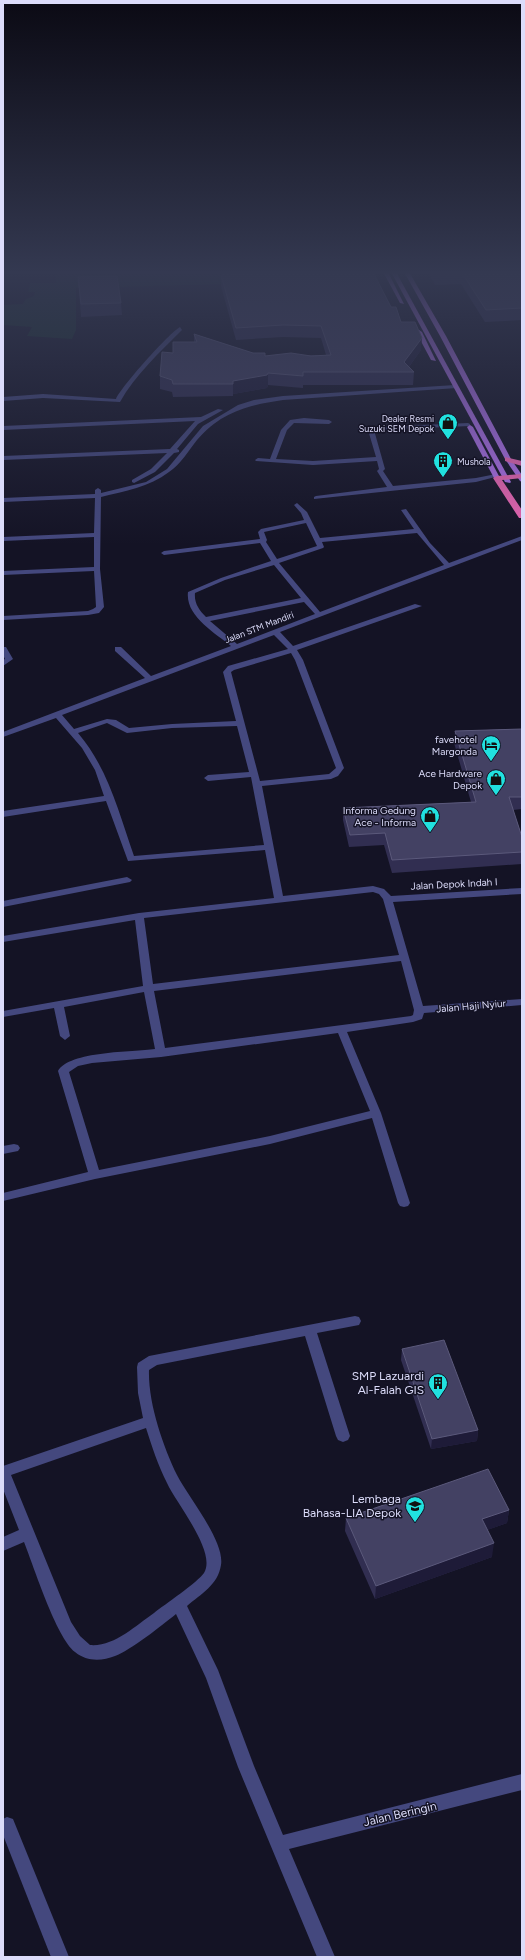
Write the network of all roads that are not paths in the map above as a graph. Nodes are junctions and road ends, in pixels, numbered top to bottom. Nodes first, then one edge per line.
1 (148, 361) edge
2 (436, 361) edge
3 (441, 361) edge
4 (456, 361) edge
5 (451, 385) junction
6 (452, 394) dead end
7 (263, 398) junction
8 (3, 399) edge
9 (465, 418) dead end
10 (205, 419) junction
11 (217, 419) junction
12 (329, 422) dead end
13 (468, 425) junction
14 (3, 428) edge
15 (360, 429) dead end
16 (371, 429) junction
17 (173, 451) junction
18 (183, 451) junction
19 (3, 458) edge
20 (379, 459) junction
21 (508, 459) junction
22 (258, 460) dead end
23 (274, 460) junction
24 (522, 464) edge
25 (521, 478) edge
26 (501, 479) junction
27 (391, 488) junction
28 (98, 493) junction
29 (3, 494) edge
30 (316, 498) dead end
31 (3, 500) edge
32 (522, 502) edge
33 (296, 505) dead end
34 (404, 510) dead end
35 (522, 516) edge
36 (308, 521) junction
37 (420, 531) junction
38 (97, 535) junction
39 (522, 538) edge
40 (3, 540) edge
41 (317, 540) junction
42 (262, 541) junction
43 (164, 553) dead end
44 (275, 562) junction
45 (447, 565) junction
46 (97, 569) junction
47 (3, 573) edge
48 (306, 599) junction
49 (418, 606) dead end
50 (319, 614) junction
51 (3, 618) edge
52 (204, 620) junction
53 (275, 631) junction
54 (235, 646) junction
55 (3, 649) edge
56 (118, 649) dead end
57 (293, 649) junction
58 (3, 664) edge
59 (151, 680) junction
60 (57, 714) junction
61 (241, 723) junction
62 (73, 732) junction
63 (3, 735) edge
64 (253, 774) junction
65 (208, 778) dead end
66 (256, 784) junction
67 (109, 798) junction
68 (3, 814) edge
69 (269, 847) junction
70 (127, 880) dead end
71 (522, 891) edge
72 (279, 899) junction
73 (388, 899) junction
74 (3, 904) edge
75 (139, 916) junction
76 (3, 939) edge
77 (403, 958) junction
78 (148, 988) junction
79 (522, 1002) edge
80 (58, 1004) junction
81 (419, 1010) junction
82 (3, 1014) edge
83 (341, 1029) junction
84 (65, 1036) dead end
85 (161, 1053) junction
86 (376, 1113) junction
87 (95, 1175) junction
88 (3, 1197) edge
89 (404, 1203) dead end
90 (354, 1321) dead end
91 (310, 1330) junction
92 (151, 1421) junction
93 (343, 1436) dead end
94 (3, 1472) edge
95 (27, 1534) junction
96 (3, 1544) edge
97 (178, 1604) junction
98 (522, 1782) edge
99 (7, 1825) dead end
100 (278, 1844) junction
101 (60, 1957) edge
102 (326, 1957) edge

1 - 8 street
2 - 5 main road
3 - 5 main road
4 - 21 main road
5 - 6 main road
5 - 7 street
5 - 26 main road
7 - 10 street
7 - 11 street
9 - 13 main road
10 - 11 street
10 - 14 street
10 - 17 street
11 - 18 street
12 - 23 street
13 - 16 street
13 - 26 main road
15 - 16 street
16 - 20 street
17 - 18 street
17 - 19 street
17 - 28 street
18 - 28 street
20 - 23 street
20 - 27 street
21 - 24 highway
21 - 25 main road
22 - 23 street
25 - 26 highway
26 - 27 street
26 - 32 highway
26 - 35 highway
27 - 30 street
28 - 29 street
28 - 31 street
28 - 38 street
33 - 36 street
34 - 37 street
36 - 41 street
36 - 42 street
37 - 41 street
37 - 45 street
38 - 40 street
38 - 46 street
39 - 45 street, Jalan STM Mandiri
41 - 44 street
42 - 43 street
42 - 44 street
44 - 48 street
44 - 52 street
45 - 50 street, Jalan STM Mandiri
46 - 47 street
46 - 51 street
48 - 50 street
48 - 52 street
49 - 57 street
50 - 53 street, Jalan STM Mandiri
52 - 54 street
53 - 54 street, Jalan STM Mandiri
53 - 57 street
54 - 59 street, Jalan STM Mandiri
55 - 58 street
56 - 59 street
57 - 61 street
57 - 66 street
59 - 60 street, Jalan STM Mandiri
60 - 62 street
60 - 63 street, Jalan STM Mandiri
61 - 62 street
61 - 64 street
62 - 67 street
64 - 65 street
64 - 66 street
66 - 69 street
67 - 68 street
67 - 69 street
69 - 72 street
70 - 74 street
71 - 73 street, Jalan Depok Indah I
72 - 73 street
72 - 75 street
73 - 77 street
75 - 76 street
75 - 78 street
77 - 78 street
77 - 81 street
78 - 80 street
78 - 85 street
79 - 81 street, Jalan Haji Nyiur
80 - 82 street
80 - 84 street
81 - 83 street
83 - 85 street
83 - 86 street
85 - 87 street
86 - 87 street
86 - 89 street
87 - 88 street
90 - 91 street
91 - 92 street
91 - 93 street
92 - 94 street
92 - 97 street
94 - 95 street
95 - 96 street
95 - 97 street
97 - 100 street
98 - 100 street, Jalan Beringin
99 - 101 street
100 - 102 street

